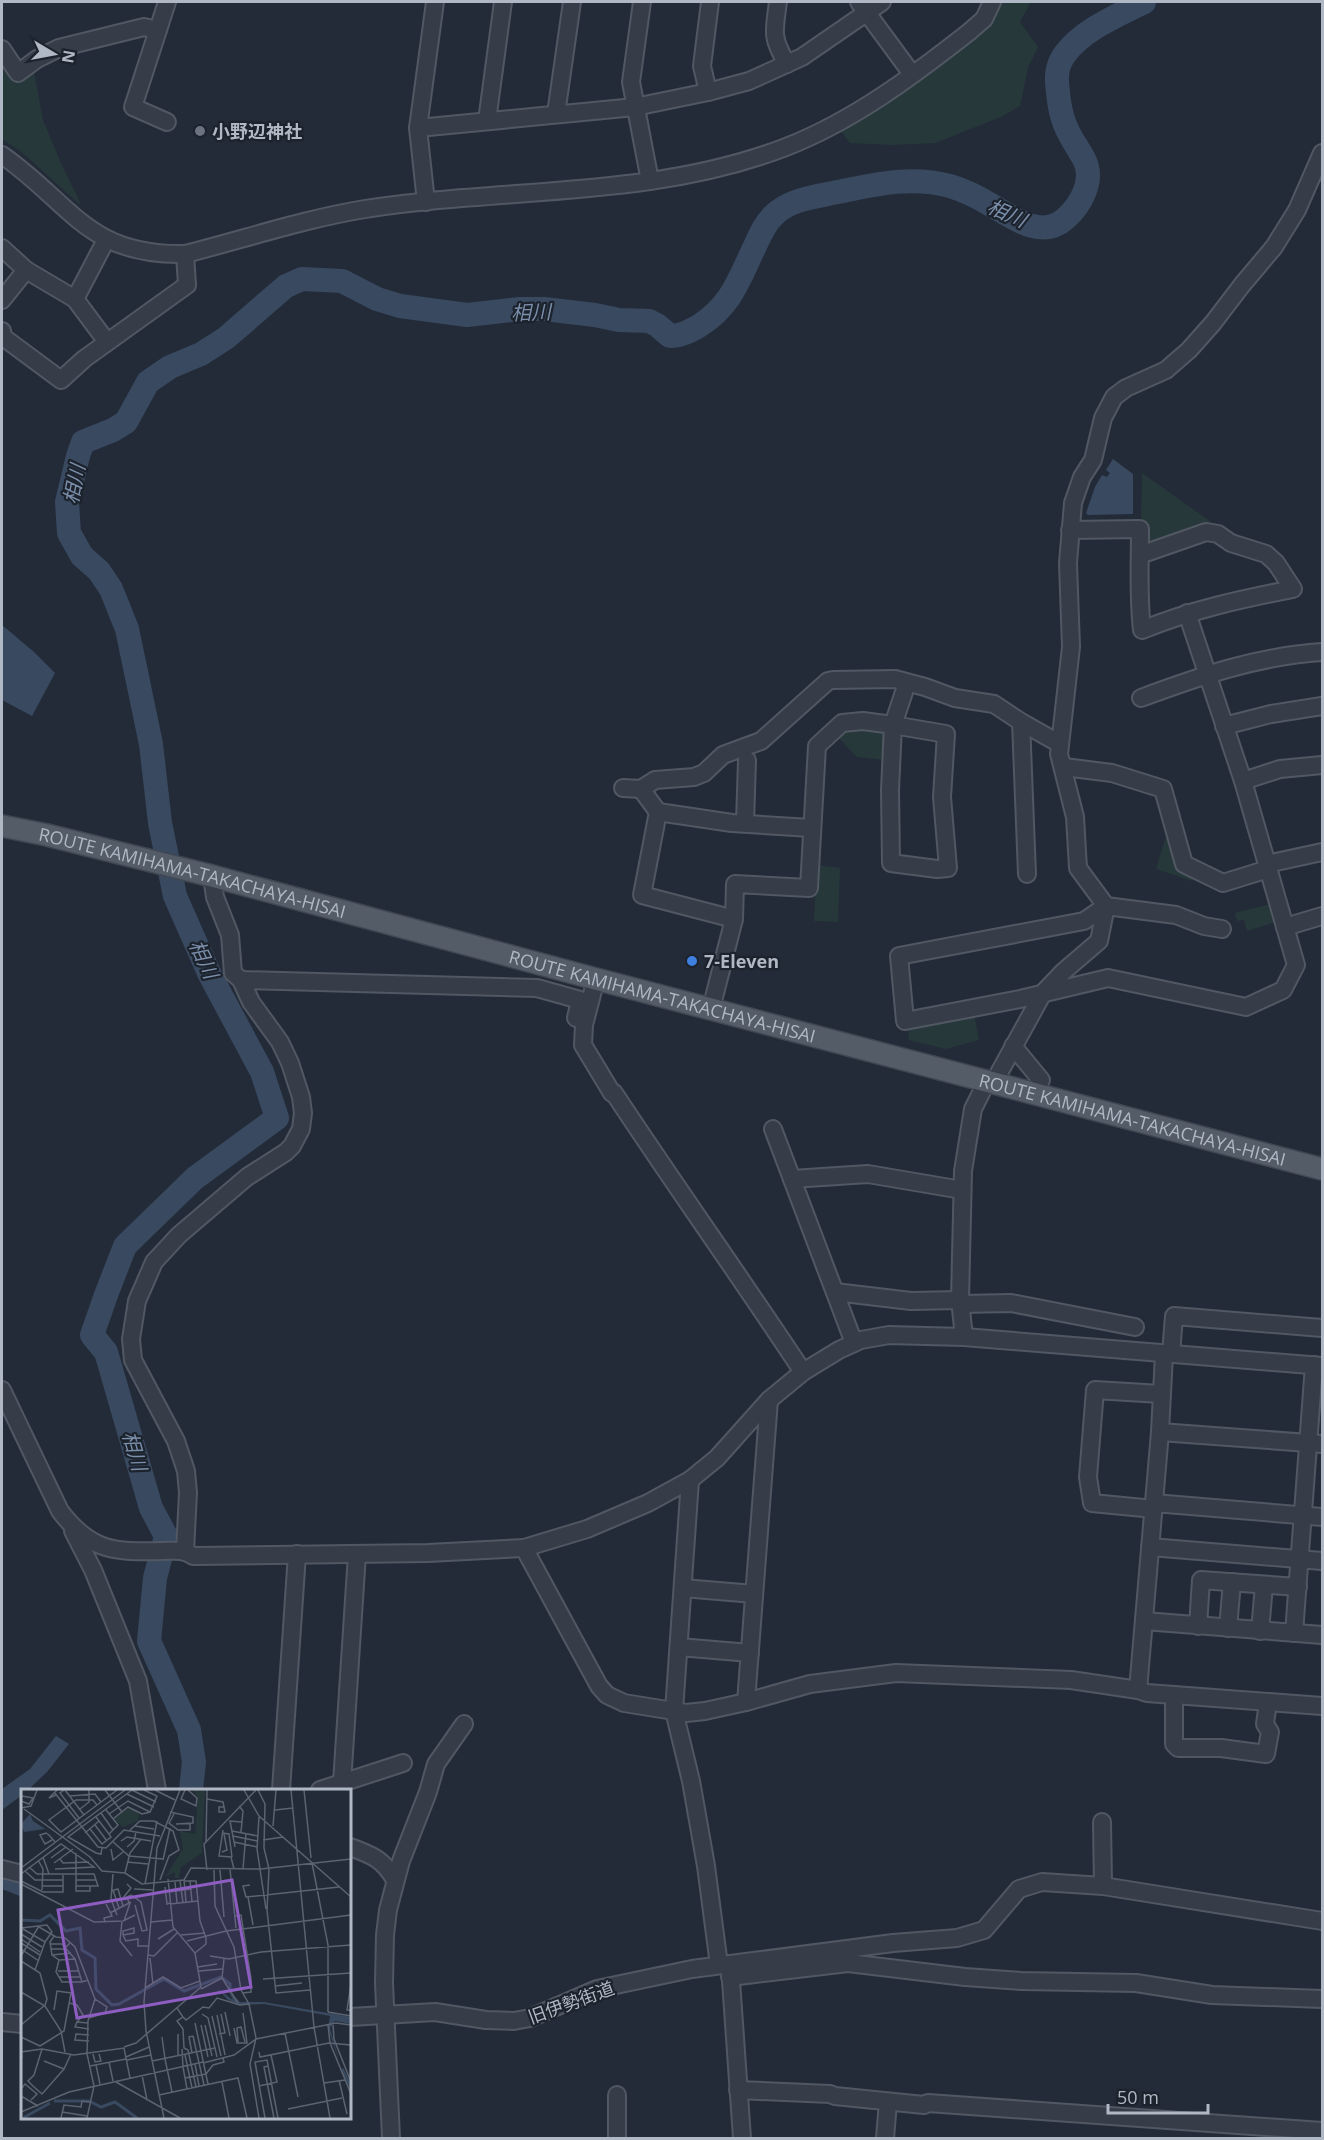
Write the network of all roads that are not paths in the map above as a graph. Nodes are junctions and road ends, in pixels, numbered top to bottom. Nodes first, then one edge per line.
1 (167, 2) edge
2 (435, 2) edge
3 (503, 2) edge
4 (573, 2) edge
5 (642, 2) edge
6 (710, 2) edge
7 (778, 2) edge
8 (882, 2) edge
9 (992, 2) edge
10 (862, 7) edge
11 (158, 30) junction
12 (2, 49) edge
13 (787, 64) junction
14 (912, 74) junction
15 (708, 92) junction
16 (635, 107) junction
17 (556, 114) junction
18 (487, 121) junction
19 (167, 122) dead end
20 (418, 128) junction
21 (1323, 153) edge
22 (2, 155) edge
23 (650, 181) junction
24 (426, 202) junction
25 (106, 240) junction
26 (2, 248) edge
27 (185, 254) junction
28 (26, 270) junction
29 (75, 298) junction
30 (2, 300) edge
31 (2, 331) edge
32 (107, 342) junction
33 (1070, 530) junction
34 (1140, 555) junction
35 (1188, 613) junction
36 (1323, 652) edge
37 (1206, 674) junction
38 (907, 683) junction
39 (1141, 698) dead end
40 (1323, 706) edge
41 (1021, 722) junction
42 (893, 725) junction
43 (1224, 726) junction
44 (1060, 744) junction
45 (747, 760) dead end
46 (1323, 765) edge
47 (1064, 767) junction
48 (1243, 781) junction
49 (623, 788) dead end
50 (641, 789) junction
51 (658, 812) junction
52 (745, 823) junction
53 (2, 826) edge
54 (811, 828) junction
55 (1323, 852) edge
56 (1267, 867) junction
57 (1027, 874) dead end
58 (212, 876) junction
59 (1106, 906) junction
60 (1323, 916) edge
61 (734, 919) junction
62 (1286, 927) junction
63 (1222, 929) dead end
64 (596, 979) junction
65 (241, 980) junction
66 (1043, 993) junction
67 (711, 1009) junction
68 (583, 1046) junction
69 (1013, 1046) junction
70 (1041, 1080) dead end
71 (991, 1082) junction
72 (774, 1129) dead end
73 (1323, 1169) edge
74 (792, 1179) junction
75 (962, 1190) junction
76 (835, 1292) junction
77 (960, 1302) junction
78 (1135, 1327) dead end
79 (1323, 1328) edge
80 (964, 1337) junction
81 (854, 1343) junction
82 (1167, 1354) junction
83 (1318, 1365) edge
84 (803, 1372) junction
85 (2, 1390) edge
86 (1161, 1394) junction
87 (769, 1400) junction
88 (1160, 1431) junction
89 (1315, 1443) edge
90 (690, 1480) junction
91 (1154, 1506) junction
92 (1303, 1515) junction
93 (1323, 1517) edge
94 (70, 1524) junction
95 (1150, 1547) junction
96 (524, 1548) junction
97 (182, 1551) junction
98 (297, 1554) junction
99 (357, 1554) junction
100 (1300, 1559) junction
101 (1323, 1561) edge
102 (1232, 1582) junction
103 (1264, 1585) junction
104 (1298, 1587) junction
105 (683, 1588) junction
106 (754, 1594) junction
107 (1144, 1621) junction
108 (1198, 1626) junction
109 (1228, 1628) junction
110 (1260, 1630) junction
111 (1294, 1633) junction
112 (1323, 1635) edge
113 (679, 1647) junction
114 (750, 1653) junction
115 (1138, 1690) junction
116 (1174, 1695) junction
117 (746, 1702) junction
118 (1268, 1702) junction
119 (1323, 1706) edge
120 (674, 1711) junction
121 (464, 1724) dead end
122 (403, 1763) dead end
123 (342, 1783) junction
124 (157, 1789) edge
125 (280, 1789) edge
126 (326, 1789) edge
127 (1102, 1822) dead end
128 (351, 1847) edge
129 (2, 1869) edge
130 (21, 1874) edge
131 (395, 1880) junction
132 (1103, 1886) junction
133 (1323, 1921) edge
134 (726, 1969) junction
135 (1323, 1999) edge
136 (386, 2016) junction
137 (351, 2017) edge
138 (2, 2022) edge
139 (21, 2024) edge
140 (738, 2090) junction
141 (617, 2095) dead end
142 (888, 2102) junction
143 (1323, 2131) edge
144 (391, 2139) edge
145 (617, 2139) edge
146 (742, 2139) edge
147 (885, 2139) edge

1 - 11 street
2 - 20 street
3 - 18 street
4 - 17 street
5 - 16 street
6 - 15 street
7 - 13 street
8 - 10 street
9 - 14 street
10 - 13 street
10 - 14 street
11 - 12 street
11 - 19 street
13 - 15 street
14 - 23 street
15 - 16 street
16 - 17 street
16 - 23 street
17 - 18 street
18 - 20 street
20 - 24 street
21 - 33 street
22 - 25 street
23 - 24 street
24 - 27 street
25 - 27 street
25 - 29 street
26 - 28 street
27 - 32 street
28 - 29 street
28 - 30 street
29 - 32 street
31 - 32 street
33 - 34 street
33 - 44 street
34 - 35 street
34 - 35 street
35 - 37 street
36 - 37 street
37 - 39 street
37 - 43 street
38 - 41 street
38 - 42 street
38 - 50 street
40 - 43 street
41 - 44 street
41 - 57 street
42 - 42 street
42 - 54 street
43 - 48 street
44 - 47 street
45 - 52 street
46 - 48 street
47 - 56 street
47 - 59 street
48 - 56 street
49 - 50 street
50 - 51 street
51 - 52 street
51 - 61 street
52 - 54 street
53 - 58 main road, ROUTE KAMIHAMA-TAKACHAYA-HISAI
54 - 61 street
55 - 56 street
56 - 62 street
58 - 64 main road, ROUTE KAMIHAMA-TAKACHAYA-HISAI
58 - 65 street
59 - 63 street
59 - 66 street
59 - 66 street
60 - 62 street
61 - 67 street
62 - 66 street
64 - 67 main road, ROUTE KAMIHAMA-TAKACHAYA-HISAI
64 - 68 street
65 - 68 street
65 - 97 street
66 - 69 street
67 - 71 main road, ROUTE KAMIHAMA-TAKACHAYA-HISAI
68 - 84 street
69 - 70 street
69 - 71 street
71 - 73 main road, ROUTE KAMIHAMA-TAKACHAYA-HISAI
71 - 75 street
72 - 74 street
74 - 75 street
74 - 76 street
75 - 77 street
76 - 77 street
76 - 81 street
77 - 78 street
77 - 80 street
79 - 82 street
80 - 81 street
80 - 82 street
81 - 84 street
82 - 83 street
82 - 86 street
83 - 89 street
84 - 87 street
85 - 94 street
86 - 88 street
86 - 91 street
87 - 90 street
87 - 106 street
88 - 89 street
88 - 91 street
89 - 92 street
90 - 96 street
90 - 105 street
91 - 92 street
91 - 95 street
92 - 93 street
92 - 100 street
94 - 97 street
94 - 124 street
95 - 100 street
95 - 107 street
96 - 99 street
96 - 120 street
97 - 98 street
98 - 99 street
98 - 125 street
99 - 123 street
100 - 101 street
100 - 104 street
102 - 103 street
102 - 108 street
102 - 109 street
103 - 104 street
103 - 110 street
104 - 111 street
105 - 106 street
105 - 113 street
106 - 114 street
107 - 108 street
107 - 115 street
108 - 109 street
109 - 110 street
110 - 111 street
111 - 112 street
113 - 114 street
113 - 120 street
114 - 117 street
115 - 116 street
115 - 117 street
116 - 118 street
116 - 118 street
117 - 120 street
118 - 119 street
120 - 134 street
121 - 131 street
122 - 123 street
123 - 126 street
127 - 132 street
128 - 131 street
129 - 130 street
131 - 136 street
132 - 133 street
132 - 134 street
134 - 135 street
134 - 136 street, 旧伊勢街道
134 - 140 street
136 - 137 street, 旧伊勢街道
136 - 144 street
138 - 139 street
140 - 142 street
140 - 146 street
141 - 145 street
142 - 143 street
142 - 147 street

